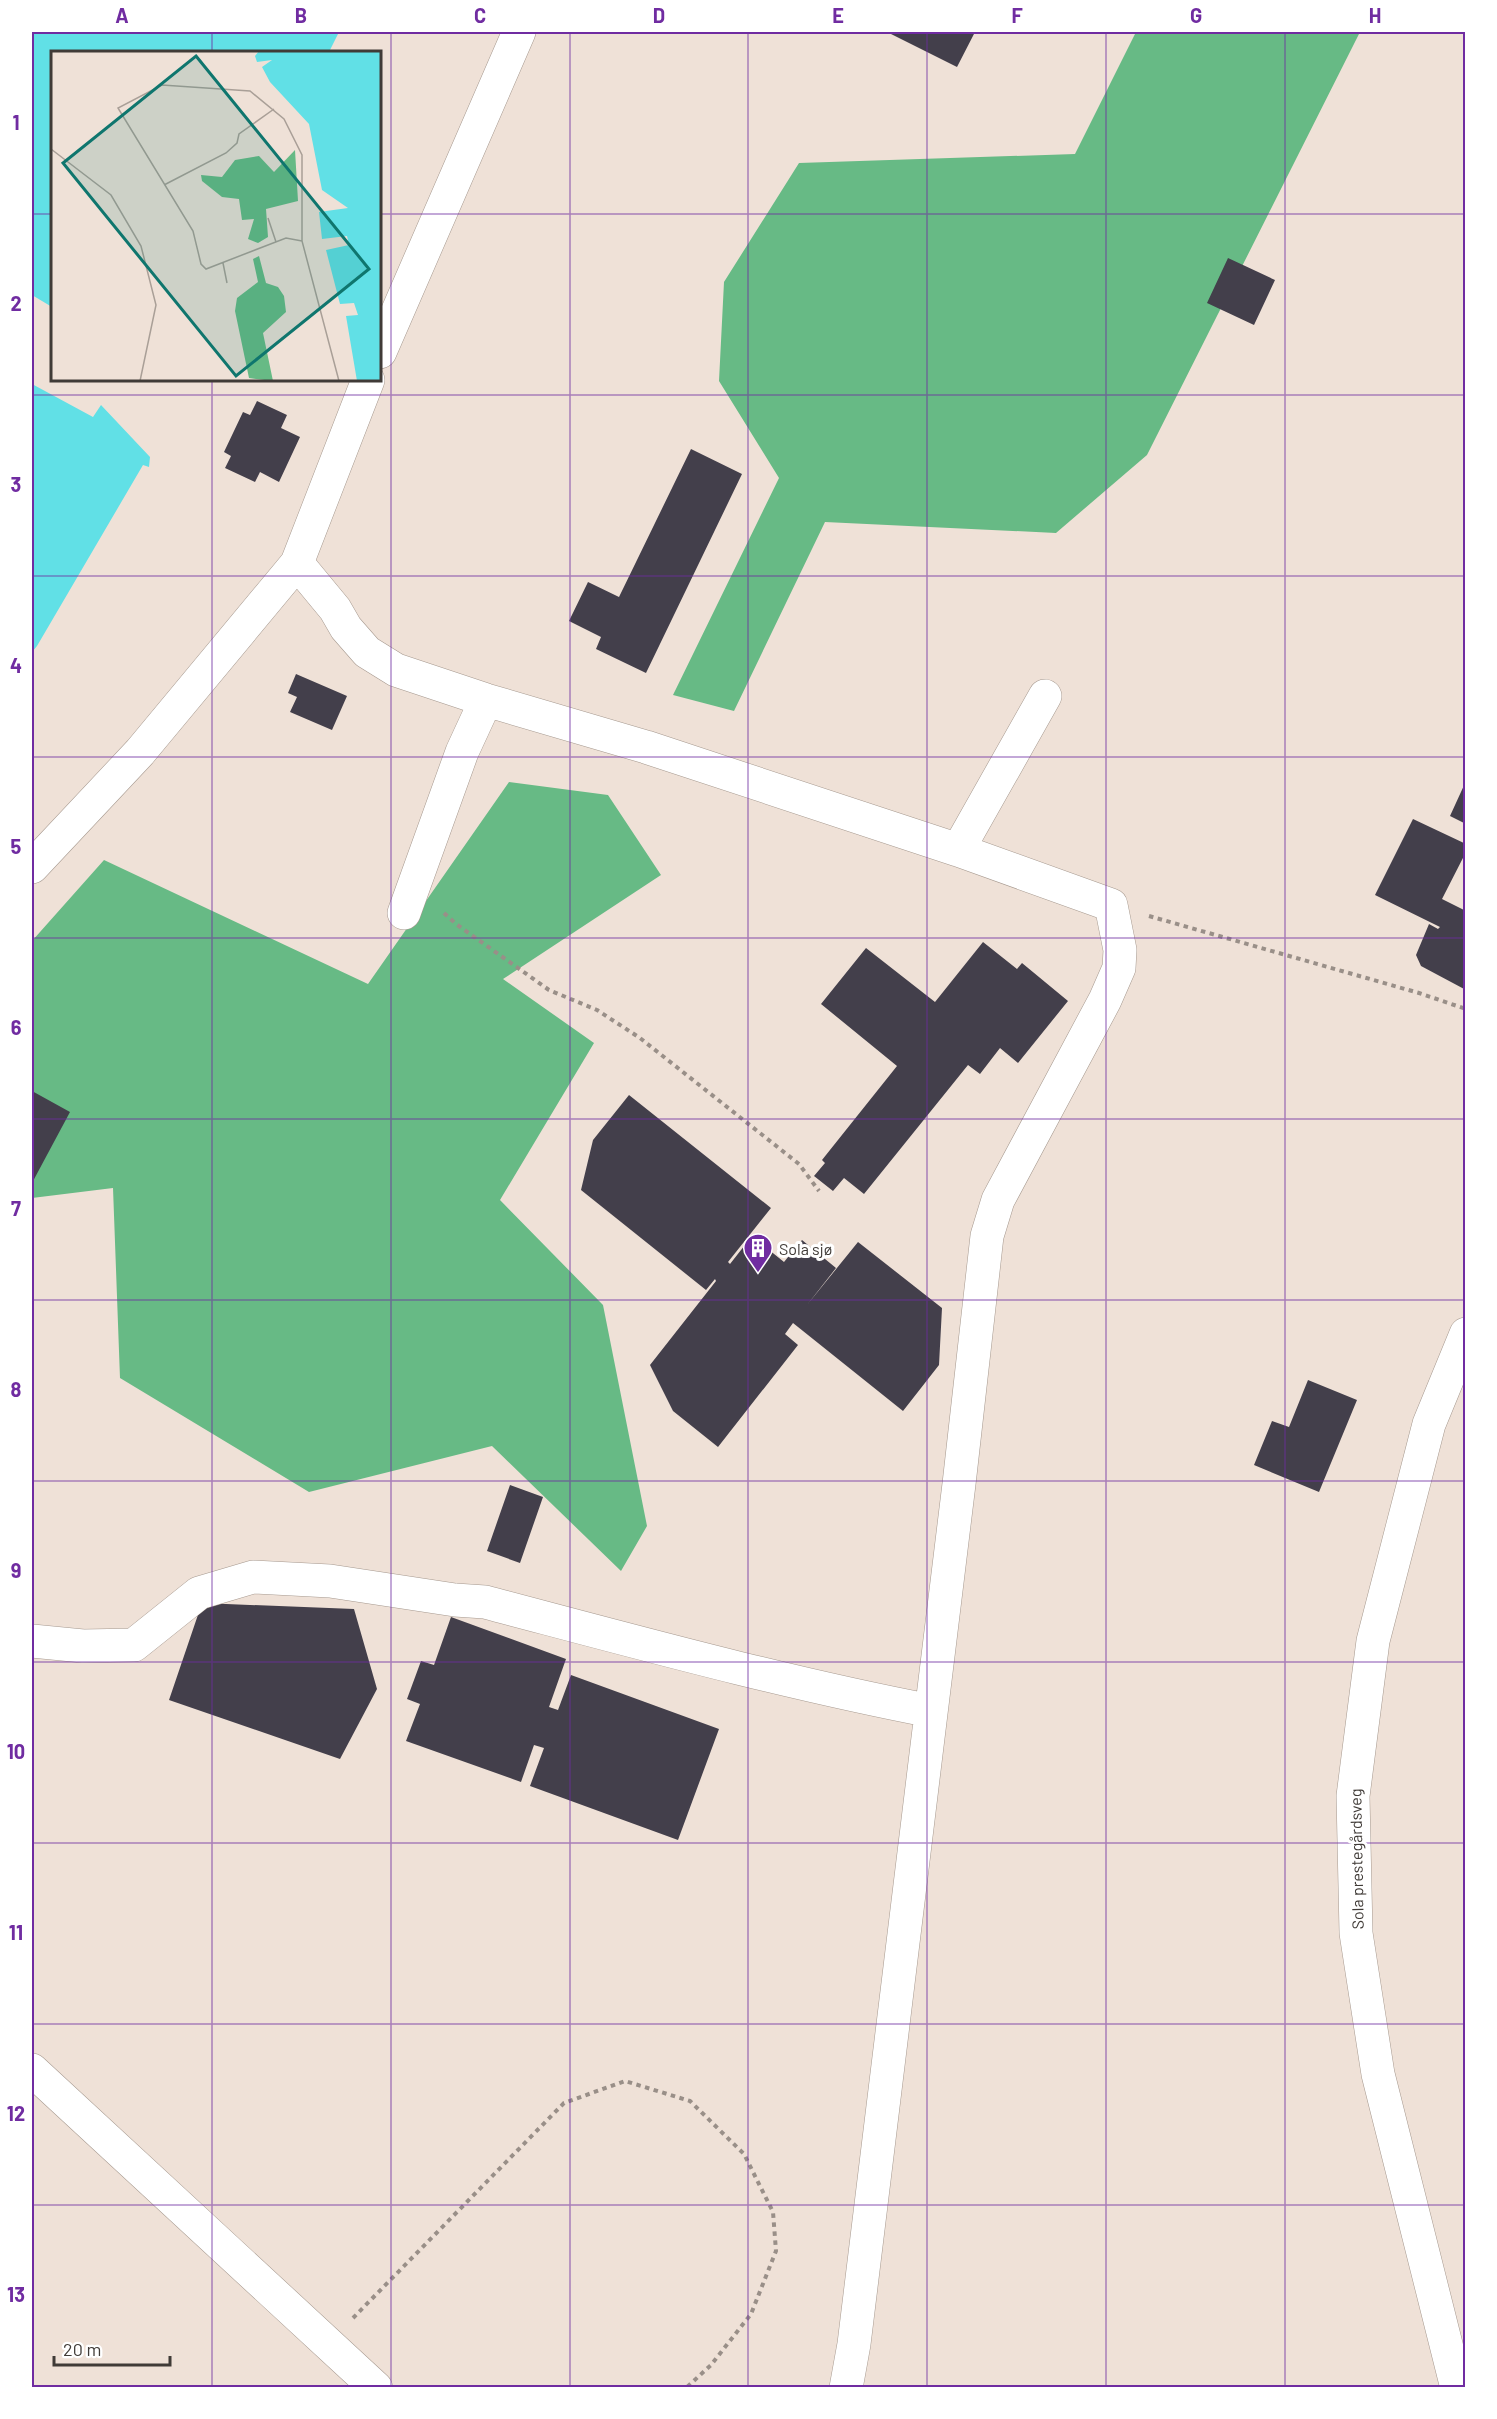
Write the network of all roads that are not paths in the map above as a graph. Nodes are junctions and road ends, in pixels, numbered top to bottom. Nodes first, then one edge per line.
1 (519, 32) edge
2 (381, 350) edge
3 (368, 381) edge
4 (297, 563) junction
5 (1045, 696) dead end
6 (486, 700) junction
7 (958, 850) junction
8 (32, 867) edge
9 (409, 899) road end
10 (1466, 1334) edge
11 (32, 1641) edge
12 (931, 1711) junction
13 (32, 2070) edge
14 (376, 2388) edge
15 (846, 2388) edge
16 (1457, 2388) edge

1 - 2 street
3 - 4 street
4 - 6 street
4 - 8 street
5 - 7 street
6 - 7 street
6 - 9 street
7 - 12 street
10 - 16 street, Sola prestegårdsveg
11 - 12 street
12 - 15 street
13 - 14 street

